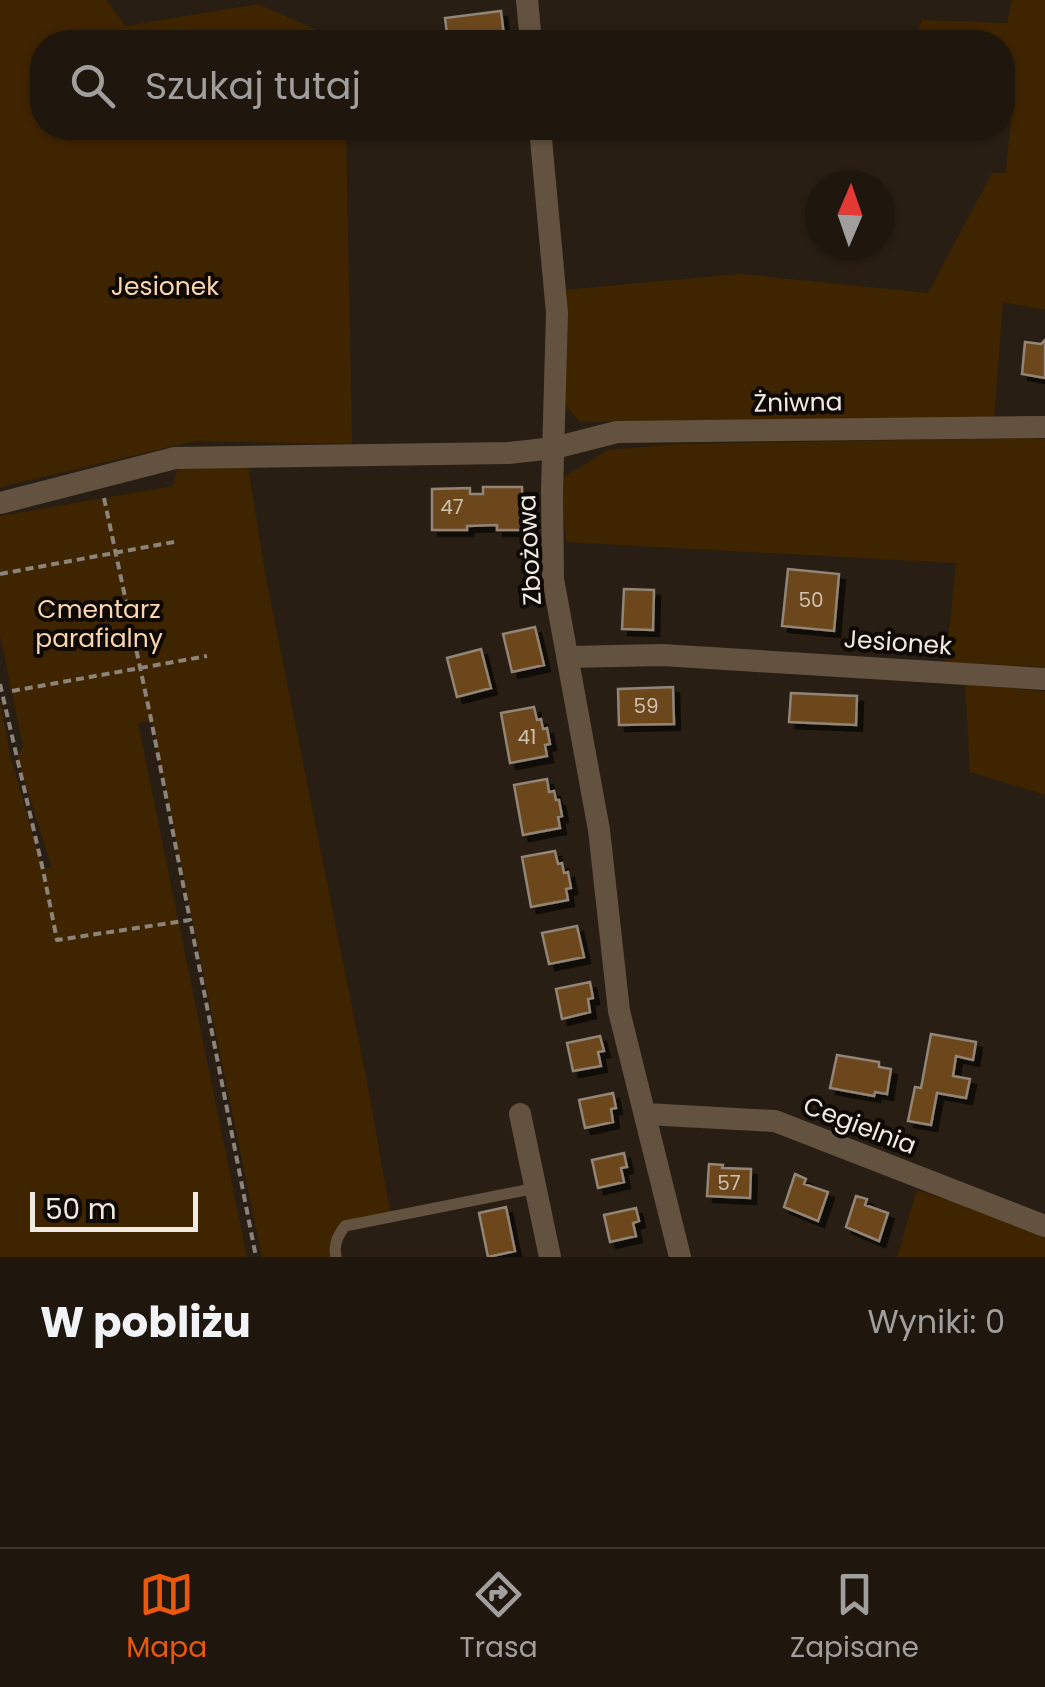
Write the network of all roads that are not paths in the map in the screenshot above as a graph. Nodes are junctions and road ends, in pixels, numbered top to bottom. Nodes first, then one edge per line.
1 (528, 0) edge
2 (531, 30) edge
3 (541, 140) edge
4 (1045, 427) edge
5 (554, 448) junction
6 (0, 503) edge
7 (568, 657) junction
8 (1045, 679) edge
9 (520, 1114) dead end
10 (646, 1114) junction
11 (536, 1188) junction
12 (1045, 1226) edge
13 (336, 1257) edge
14 (550, 1257) edge
15 (680, 1257) edge

1 - 2 street
3 - 5 street, Zbożowa
4 - 5 street, Żniwna
5 - 6 street
5 - 7 street, Zbożowa
7 - 8 street, Jesionek
7 - 10 street, Zbożowa
9 - 11 street
10 - 12 street, Cegielnia
10 - 15 street, Zbożowa
11 - 13 lane
11 - 14 street

